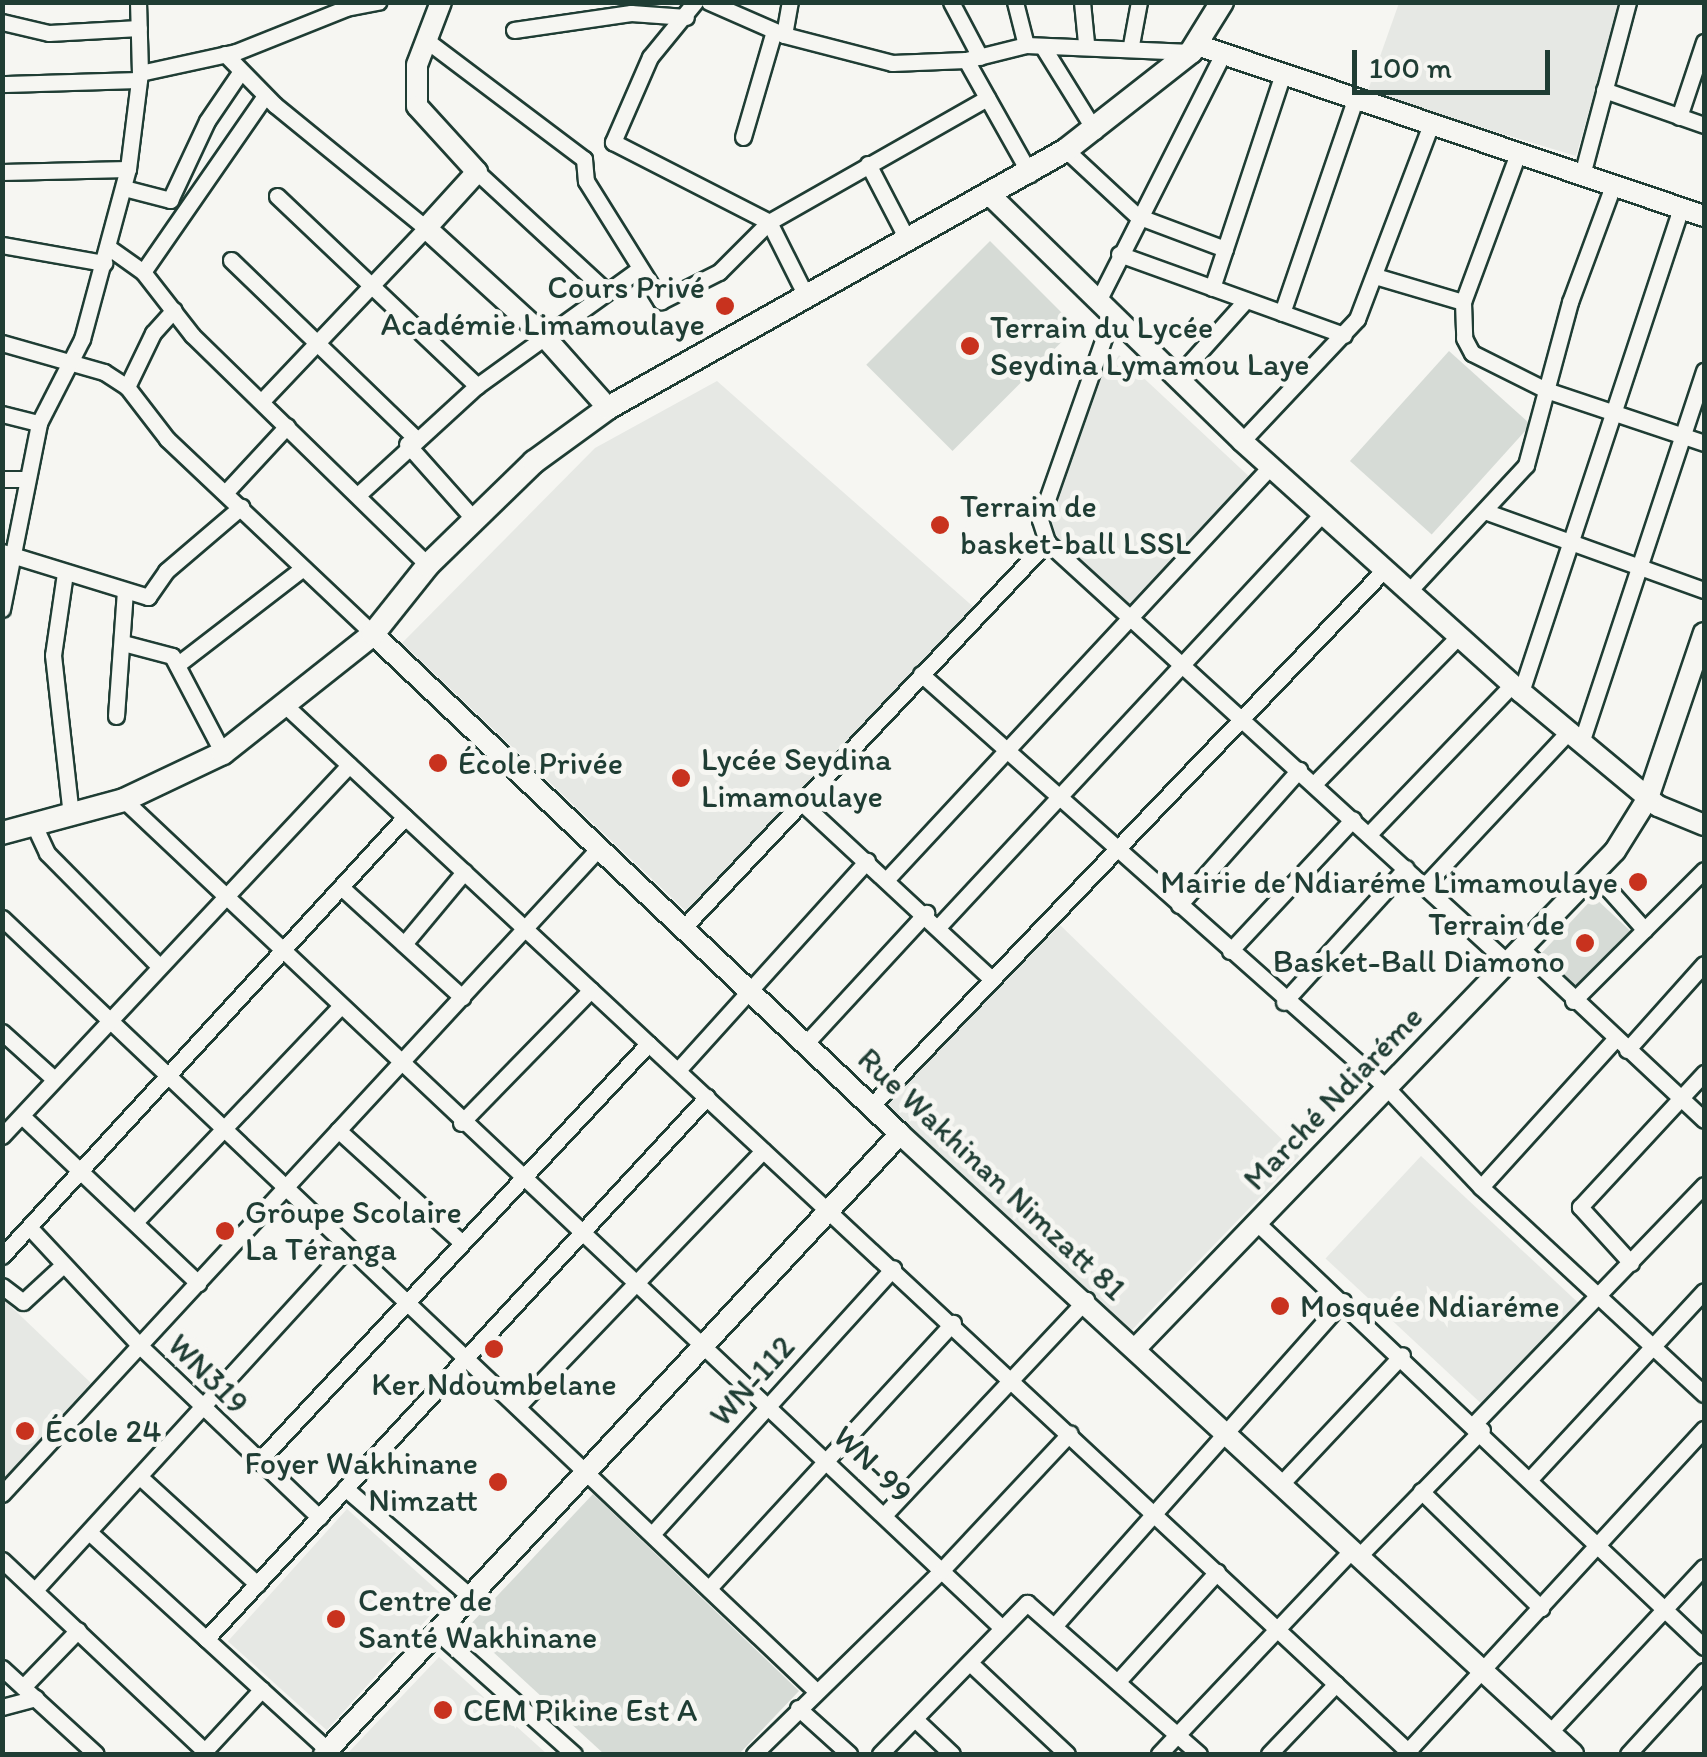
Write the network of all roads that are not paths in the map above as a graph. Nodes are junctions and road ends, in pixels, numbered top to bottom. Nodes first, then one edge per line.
1 (138, 2) edge
2 (378, 2) edge
3 (441, 2) edge
4 (709, 2) edge
5 (790, 2) edge
6 (951, 2) edge
7 (1015, 2) edge
8 (1082, 2) edge
9 (1139, 2) edge
10 (1222, 2) edge
11 (1628, 2) edge
12 (346, 5) edge
13 (691, 10) edge
14 (2, 22) edge
15 (139, 28) junction
16 (514, 30) dead end
17 (779, 33) junction
18 (426, 40) junction
19 (1704, 42) edge
20 (1086, 44) junction
21 (1131, 45) junction
22 (1035, 46) junction
23 (1194, 48) junction
24 (226, 54) junction
25 (1222, 55) junction
26 (973, 58) junction
27 (241, 71) junction
28 (140, 76) junction
29 (1282, 76) junction
30 (2, 84) edge
31 (1604, 90) junction
32 (265, 96) junction
33 (987, 98) junction
34 (1355, 100) junction
35 (1679, 116) junction
36 (1431, 124) junction
37 (1704, 125) edge
38 (1095, 131) junction
39 (743, 136) dead end
40 (1066, 150) junction
41 (1518, 153) junction
42 (868, 164) junction
43 (128, 169) junction
44 (2, 172) edge
45 (478, 172) junction
46 (1030, 174) junction
47 (1582, 175) junction
48 (1613, 186) junction
49 (124, 188) junction
50 (276, 196) dead end
51 (991, 196) junction
52 (1681, 208) junction
53 (1137, 216) junction
54 (1704, 216) edge
55 (769, 222) junction
56 (426, 228) junction
57 (908, 241) junction
58 (2, 245) edge
59 (1225, 249) junction
60 (1119, 254) junction
61 (106, 255) junction
62 (231, 260) dead end
63 (638, 270) junction
64 (143, 272) junction
65 (1375, 276) junction
66 (371, 286) junction
67 (1212, 288) junction
68 (605, 290) junction
69 (806, 296) junction
70 (1246, 300) junction
71 (1463, 302) junction
72 (1105, 308) junction
73 (174, 310) junction
74 (1282, 313) junction
75 (543, 335) junction
76 (1344, 335) junction
77 (2, 343) edge
78 (315, 345) junction
79 (72, 361) junction
80 (1704, 371) edge
81 (1177, 377) junction
82 (126, 386) junction
83 (477, 386) junction
84 (1546, 390) junction
85 (262, 402) junction
86 (608, 408) junction
87 (1616, 413) junction
88 (2, 414) edge
89 (39, 424) junction
90 (287, 426) junction
91 (1683, 436) junction
92 (411, 441) junction
93 (1242, 442) junction
94 (1704, 443) edge
95 (1270, 466) junction
96 (2, 479) edge
97 (27, 480) junction
98 (226, 492) junction
99 (359, 494) junction
100 (241, 507) junction
101 (1324, 512) junction
102 (1487, 512) junction
103 (473, 518) junction
104 (1047, 542) junction
105 (1575, 543) junction
106 (9, 553) edge
107 (428, 566) junction
108 (1638, 567) junction
109 (303, 568) junction
110 (1385, 568) junction
111 (65, 573) junction
112 (1704, 590) edge
113 (125, 591) junction
114 (1409, 591) junction
115 (2, 608) edge
116 (1134, 620) junction
117 (373, 634) junction
118 (1704, 634) edge
119 (1459, 636) junction
120 (123, 643) junction
121 (177, 666) junction
122 (1184, 666) junction
123 (921, 674) junction
124 (1517, 688) junction
125 (288, 708) junction
126 (116, 716) dead end
127 (1238, 718) junction
128 (1576, 735) junction
129 (1006, 752) junction
130 (223, 753) junction
131 (348, 765) junction
132 (1299, 770) junction
133 (1314, 784) junction
134 (1648, 798) junction
135 (1058, 799) junction
136 (124, 800) junction
137 (802, 803) junction
138 (71, 816) junction
139 (405, 817) junction
140 (1353, 819) junction
141 (1704, 824) edge
142 (34, 825) junction
143 (2, 833) edge
144 (1370, 834) junction
145 (598, 849) junction
146 (1115, 851) junction
147 (868, 861) junction
148 (1406, 868) junction
149 (464, 872) junction
150 (1594, 873) junction
151 (1703, 875) edge
152 (888, 879) junction
153 (1426, 884) junction
154 (342, 887) junction
155 (224, 897) junction
156 (1180, 905) junction
157 (926, 912) junction
158 (2, 918) edge
159 (940, 925) junction
160 (685, 926) junction
161 (524, 929) junction
162 (1645, 930) junction
163 (404, 944) junction
164 (282, 949) junction
165 (1230, 950) junction
166 (1514, 955) junction
167 (1704, 964) edge
168 (159, 966) junction
169 (989, 977) junction
170 (750, 986) junction
171 (590, 990) junction
172 (462, 997) junction
173 (1573, 1001) junction
174 (1284, 1002) junction
175 (341, 1006) junction
176 (106, 1022) junction
177 (2, 1032) edge
178 (807, 1042) junction
179 (648, 1044) junction
180 (1621, 1045) junction
181 (399, 1065) junction
182 (678, 1070) junction
183 (1704, 1073) edge
184 (164, 1076) junction
185 (54, 1079) junction
186 (1386, 1088) junction
187 (707, 1097) junction
188 (1681, 1098) junction
189 (872, 1105) junction
190 (22, 1116) junction
191 (1704, 1120) edge
192 (461, 1123) junction
193 (338, 1130) junction
194 (221, 1131) junction
195 (900, 1134) junction
196 (2, 1136) edge
197 (763, 1151) junction
198 (80, 1171) junction
199 (522, 1179) junction
200 (1704, 1185) edge
201 (1481, 1187) junction
202 (284, 1190) junction
203 (828, 1212) junction
204 (1255, 1221) junction
205 (136, 1222) junction
206 (30, 1228) junction
207 (580, 1234) junction
208 (461, 1242) junction
209 (347, 1248) junction
210 (2, 1256) edge
211 (1631, 1263) junction
212 (63, 1265) junction
213 (893, 1268) junction
214 (198, 1283) junction
215 (638, 1285) junction
216 (2, 1286) edge
217 (1704, 1291) edge
218 (1600, 1295) junction
219 (1086, 1300) junction
220 (1343, 1301) junction
221 (404, 1303) junction
222 (952, 1324) junction
223 (140, 1346) junction
224 (702, 1346) junction
225 (1653, 1346) junction
226 (1136, 1348) junction
227 (1402, 1356) junction
228 (465, 1358) junction
229 (1011, 1378) junction
230 (1704, 1394) edge
231 (768, 1403) junction
232 (520, 1404) junction
233 (202, 1407) junction
234 (1478, 1427) junction
235 (1704, 1429) edge
236 (1070, 1432) junction
237 (1227, 1435) junction
238 (827, 1458) junction
239 (258, 1462) junction
240 (588, 1472) junction
241 (140, 1477) junction
242 (1530, 1479) junction
243 (1280, 1485) junction
244 (346, 1488) junction
245 (1421, 1491) junction
246 (2, 1494) edge
247 (885, 1514) junction
248 (1154, 1515) junction
249 (319, 1517) junction
250 (89, 1532) junction
251 (654, 1532) junction
252 (1596, 1545) junction
253 (1356, 1553) junction
254 (2, 1560) edge
255 (1704, 1567) edge
256 (942, 1570) junction
257 (1218, 1572) junction
258 (257, 1584) junction
259 (710, 1587) junction
260 (36, 1590) junction
261 (472, 1598) junction
262 (1541, 1608) junction
263 (1663, 1609) junction
264 (1056, 1624) junction
265 (1001, 1626) junction
266 (1279, 1629) junction
267 (78, 1630) junction
268 (438, 1633) junction
269 (206, 1639) junction
270 (1704, 1647) edge
271 (970, 1663) junction
272 (2, 1668) edge
273 (1482, 1671) junction
274 (1704, 1671) edge
275 (1119, 1680) junction
276 (1336, 1684) junction
277 (262, 1689) junction
278 (815, 1690) junction
279 (29, 1693) junction
280 (2, 1707) edge
281 (798, 1708) junction
282 (917, 1721) junction
283 (1549, 1733) junction
284 (1178, 1735) junction
285 (203, 1752) edge
286 (326, 1752) edge
287 (96, 1754) edge
288 (574, 1754) edge
289 (754, 1754) edge
290 (849, 1754) edge
291 (880, 1754) edge
292 (952, 1754) edge
293 (1067, 1754) edge
294 (1159, 1754) edge
295 (1199, 1754) edge
296 (1269, 1754) edge
297 (1408, 1754) edge
298 (1573, 1754) edge
299 (1628, 1754) edge

1 - 15 street
2 - 12 street
3 - 18 street
4 - 17 street
5 - 17 street
6 - 26 street
7 - 22 street
8 - 20 street
9 - 21 street
10 - 23 main road
11 - 31 street
12 - 24 street
13 - 16 street
13 - 55 street
14 - 15 street
15 - 28 street
17 - 26 street
17 - 39 street
18 - 45 street
18 - 63 street
19 - 35 street
20 - 21 street
20 - 22 street
21 - 23 street
22 - 26 street
22 - 38 street
23 - 25 street
23 - 38 main road
24 - 27 street
24 - 28 street
25 - 29 street
25 - 53 street
26 - 33 street
27 - 32 street
27 - 49 street
28 - 30 street
28 - 43 street
29 - 34 street
29 - 59 street
31 - 35 street
31 - 47 street
32 - 56 street
32 - 64 street
33 - 42 street
33 - 46 street
34 - 36 street
34 - 74 street
35 - 37 street
36 - 41 street
36 - 65 street
38 - 40 main road
40 - 46 main road
40 - 53 street
41 - 47 street
41 - 71 street
42 - 55 street
42 - 57 street
43 - 44 street
43 - 49 street
45 - 56 street
45 - 68 street
46 - 51 main road
47 - 48 street
48 - 52 street
48 - 84 street
49 - 61 street
50 - 66 street
51 - 57 main road
51 - 72 street
52 - 54 street
52 - 87 street
53 - 59 street
53 - 60 street
55 - 63 street
55 - 69 street
56 - 66 street
56 - 75 street
57 - 69 main road
58 - 61 street
59 - 67 street
60 - 67 street
60 - 72 street
61 - 64 street
61 - 79 street
62 - 78 street
63 - 68 street
64 - 73 street
65 - 71 street
65 - 76 street
66 - 78 street
66 - 83 street
67 - 70 street
68 - 75 street
69 - 86 main road
70 - 74 street
70 - 81 street
71 - 84 street
72 - 81 street
72 - 104 street
73 - 82 street
73 - 85 street
74 - 76 street
75 - 83 street
75 - 86 street
76 - 93 street
77 - 79 street
78 - 85 street
78 - 92 street
79 - 82 street
79 - 89 street
80 - 91 street
81 - 93 street
82 - 98 street
83 - 92 street
84 - 87 street
84 - 102 street
85 - 90 street
86 - 103 main road
87 - 91 street
87 - 105 street
88 - 89 street
89 - 97 street
90 - 98 street
90 - 99 street
91 - 94 street
91 - 108 street
92 - 99 street
92 - 103 street
93 - 95 street
95 - 101 street
95 - 116 street
96 - 97 street
97 - 106 street
98 - 100 street
99 - 107 street
100 - 109 street
100 - 113 street
101 - 110 street
101 - 122 street
102 - 105 street
102 - 114 street
103 - 107 main road
104 - 116 street
104 - 123 street
105 - 108 street
105 - 124 street
106 - 111 street
106 - 115 street
107 - 117 main road
108 - 112 street
108 - 128 street
109 - 117 street
109 - 121 street
110 - 114 street
110 - 127 street
111 - 113 street
111 - 138 street
113 - 120 street
114 - 119 street
116 - 122 street
116 - 129 street
117 - 125 main road
117 - 145 street, Rue Wakhinan Nimzatt 81
118 - 134 street, Marché Ndiaréme
119 - 124 street
119 - 133 street
120 - 121 street
120 - 126 street
121 - 130 street
122 - 127 street
122 - 135 street
123 - 129 street
123 - 137 street
124 - 128 street
124 - 144 street
125 - 130 main road
125 - 131 street
127 - 132 street
127 - 146 street
128 - 134 street
128 - 153 street
129 - 135 street
129 - 152 street
130 - 136 main road
131 - 139 street
131 - 155 street
132 - 133 street
132 - 156 street
133 - 140 street
134 - 141 street
134 - 150 street, Marché Ndiaréme
135 - 146 street
135 - 159 street
136 - 138 main road
136 - 155 street, WN-99
137 - 147 street
137 - 160 street
138 - 142 main road
139 - 149 street
139 - 154 street
140 - 144 street
140 - 165 street
142 - 143 main road
142 - 168 street
144 - 148 street
145 - 160 street, Rue Wakhinan Nimzatt 81
145 - 161 street
146 - 156 street
146 - 169 street
147 - 152 street
147 - 170 street
148 - 153 street
148 - 174 street
149 - 161 street
149 - 163 street
150 - 162 street
150 - 166 street, Marché Ndiaréme
151 - 162 street
152 - 157 street
153 - 166 street
154 - 163 street
154 - 164 street
155 - 164 street, WN-99
155 - 168 street
156 - 165 street
157 - 159 street
157 - 178 street
158 - 176 street
159 - 169 street
160 - 170 street, Rue Wakhinan Nimzatt 81
161 - 171 street
161 - 172 street
162 - 173 street
163 - 172 street
164 - 175 street, WN-99
164 - 184 street
165 - 174 street
166 - 173 street
166 - 186 street, Marché Ndiaréme
167 - 180 street
168 - 176 street
169 - 189 street
170 - 178 street, Rue Wakhinan Nimzatt 81
170 - 182 street
171 - 179 street
171 - 192 street
172 - 181 street
173 - 180 street
174 - 186 street
175 - 181 street, WN-99
175 - 194 street
176 - 184 street
176 - 185 street
177 - 185 street
178 - 189 street, Rue Wakhinan Nimzatt 81
179 - 182 street
179 - 199 street
180 - 188 street
180 - 201 street
181 - 192 street, WN-99
181 - 193 street
182 - 187 street
183 - 188 street
184 - 194 street
184 - 198 street
185 - 190 street
186 - 201 street
186 - 204 street, Marché Ndiaréme
187 - 197 street
187 - 207 street
188 - 191 street
188 - 211 street
189 - 195 street, Rue Wakhinan Nimzatt 81
190 - 196 street
190 - 198 street
192 - 199 street, WN-99
193 - 202 street
193 - 208 street
194 - 202 street
194 - 205 street
195 - 203 street
195 - 219 street, Rue Wakhinan Nimzatt 81
197 - 203 street
197 - 215 street
198 - 205 street
198 - 206 street
199 - 207 street, WN-99
199 - 208 street
200 - 211 street
201 - 218 street
202 - 209 street
202 - 214 street
203 - 213 street
203 - 224 street
204 - 220 street
204 - 226 street, Marché Ndiaréme
205 - 214 street
206 - 210 street
206 - 212 street, WN319
207 - 215 street, WN-99
207 - 228 street
208 - 221 street
209 - 221 street
209 - 233 street
211 - 218 street
212 - 216 street
212 - 223 street, WN319
213 - 222 street
213 - 231 street, WN-112
214 - 223 street
215 - 224 street, WN-99
215 - 232 street
217 - 225 street
218 - 225 street
218 - 234 street
219 - 226 street, Rue Wakhinan Nimzatt 81
219 - 229 street
220 - 227 street
220 - 237 street
221 - 228 street
221 - 239 street
222 - 229 street
222 - 238 street
223 - 233 street, WN319
223 - 246 street
224 - 231 street, WN-99
224 - 240 street
225 - 230 street
225 - 242 street
226 - 237 street, Rue Wakhinan Nimzatt 81
227 - 234 street
227 - 243 street
228 - 232 street
228 - 244 street
229 - 236 street
229 - 247 street
231 - 238 street, WN-99
231 - 251 street, WN-112
232 - 240 street
233 - 239 street, WN319
233 - 241 street
234 - 242 street
234 - 245 street
235 - 252 street
236 - 248 street
236 - 256 street
237 - 243 street, Rue Wakhinan Nimzatt 81
237 - 248 street
238 - 247 street, WN-99
238 - 259 street
239 - 249 street, WN319
240 - 251 street
240 - 261 street
241 - 250 street
241 - 258 street
242 - 252 street
243 - 253 street, Rue Wakhinan Nimzatt 81
244 - 249 street
244 - 261 street
245 - 253 street
245 - 262 street
247 - 256 street, WN-99
248 - 257 street
248 - 264 street
249 - 258 street
250 - 260 street
250 - 269 street
251 - 259 street
252 - 262 street
252 - 263 street
253 - 266 street
253 - 273 street, Rue Wakhinan Nimzatt 81
254 - 260 street
255 - 263 street
256 - 265 street, WN-99
256 - 278 street
257 - 266 street
257 - 275 street
258 - 269 street
259 - 278 street
260 - 267 street
261 - 268 street
262 - 273 street
263 - 270 street
263 - 283 street
264 - 265 street
264 - 275 street
265 - 271 street
266 - 276 street
266 - 284 street
267 - 279 street
267 - 285 street
268 - 286 street
268 - 288 street
269 - 277 street
271 - 282 street
271 - 293 street
272 - 279 street
273 - 283 street, Rue Wakhinan Nimzatt 81
273 - 297 street
274 - 299 street
275 - 284 street
276 - 296 street
276 - 297 street
277 - 285 street
277 - 286 street
278 - 281 street
279 - 280 street
279 - 287 street
281 - 289 street
281 - 290 street
282 - 291 street
282 - 292 street
283 - 298 street, Rue Wakhinan Nimzatt 81
284 - 294 street
284 - 295 street

